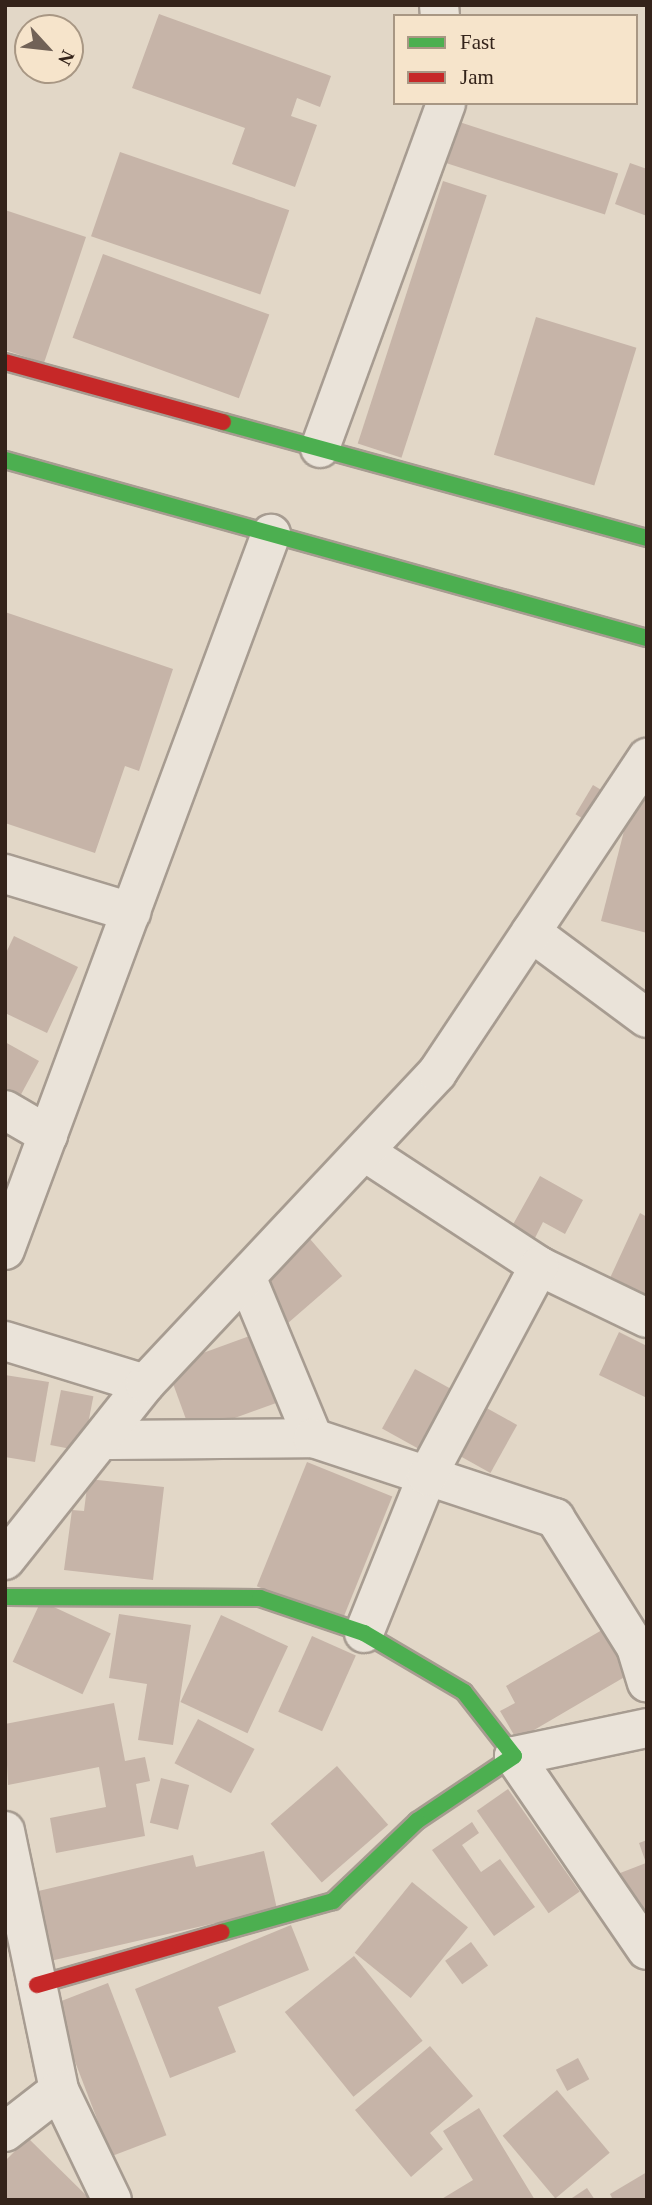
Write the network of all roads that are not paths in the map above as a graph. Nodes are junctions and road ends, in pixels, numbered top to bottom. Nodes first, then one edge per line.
1 (445, 105) edge
2 (5, 362) edge
3 (320, 448) junction
4 (5, 460) edge
5 (271, 534) junction
6 (647, 538) edge
7 (647, 638) edge
8 (647, 758) edge
9 (5, 874) edge
10 (131, 912) junction
11 (531, 932) junction
12 (647, 1018) edge
13 (5, 1110) edge
14 (48, 1135) junction
15 (365, 1152) junction
16 (5, 1250) edge
17 (538, 1266) junction
18 (248, 1281) junction
19 (647, 1318) edge
20 (5, 1341) edge
21 (145, 1384) junction
22 (313, 1438) junction
23 (103, 1440) junction
24 (426, 1476) junction
25 (5, 1560) edge
26 (5, 1597) edge
27 (364, 1633) junction
28 (647, 1682) edge
29 (647, 1728) edge
30 (514, 1756) junction
31 (5, 1831) edge
32 (647, 1950) edge
33 (37, 1985) junction
34 (59, 2090) junction
35 (5, 2132) edge
36 (112, 2200) edge

1 - 3 street
2 - 3 street
3 - 6 street
4 - 5 street
5 - 7 street
5 - 10 street
8 - 11 street
9 - 10 street
10 - 14 street
11 - 12 street
11 - 15 street
13 - 14 street
14 - 16 street
15 - 17 street
15 - 18 street
17 - 19 street
17 - 24 street
18 - 21 street
18 - 22 street
20 - 21 street
21 - 23 street
22 - 23 street
22 - 24 street
23 - 25 street
24 - 27 street
24 - 28 street
26 - 27 street
27 - 30 street
29 - 30 street
30 - 32 street
30 - 33 street
31 - 33 street
33 - 34 street
34 - 35 street
34 - 36 street

